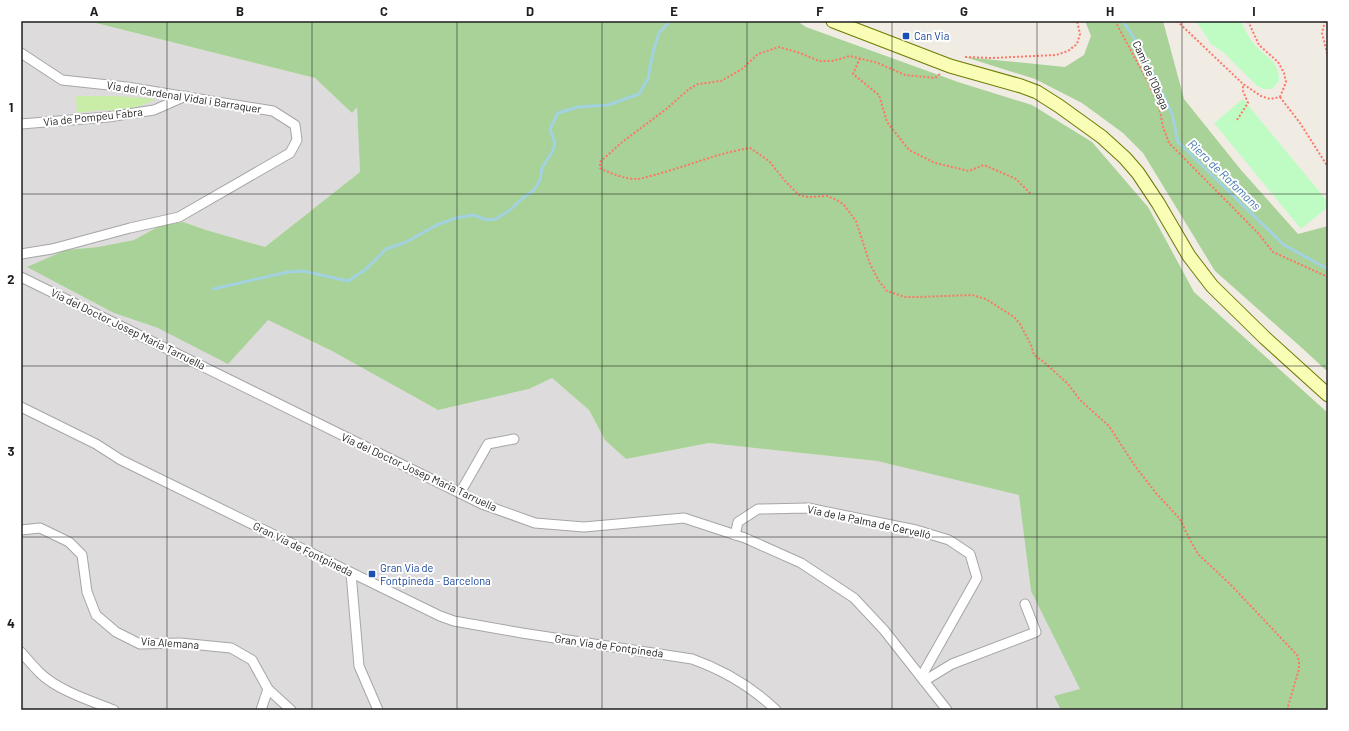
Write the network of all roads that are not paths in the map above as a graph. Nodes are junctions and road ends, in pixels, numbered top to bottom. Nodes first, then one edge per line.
1 (833, 21) edge
2 (21, 53) edge
3 (187, 96) junction
4 (21, 124) edge
5 (21, 254) edge
6 (21, 277) edge
7 (1328, 395) edge
8 (21, 407) edge
9 (514, 439) dead end
10 (460, 493) junction
11 (21, 530) edge
12 (735, 535) junction
13 (352, 573) junction
14 (1025, 604) dead end
15 (21, 652) edge
16 (923, 679) junction
17 (268, 689) junction
18 (114, 710) edge
19 (261, 710) edge
20 (291, 710) edge
21 (378, 710) edge
22 (776, 710) edge
23 (947, 710) edge

1 - 7 main road
2 - 3 street, Via del Cardenal Vidal i Barraquer
3 - 4 street, Via de Pompeu Fabra
3 - 5 street, Via del Cardenal Vidal i Barraquer
6 - 10 street, Via del Doctor Josep Maria Tarruella
8 - 13 street, Gran Via de Fontpineda
9 - 10 street
10 - 12 street, Via del Doctor Josep Maria Tarruella
11 - 17 street, Via Alemana
12 - 16 street, Via del Doctor Josep Maria Tarruella
12 - 16 street, Via de la Palma de Cervelló
13 - 21 street
13 - 22 street, Gran Via de Fontpineda
14 - 16 street
15 - 18 street
16 - 23 street, Via del Doctor Josep Maria Tarruella
17 - 19 street
17 - 20 street, Via Alemana

